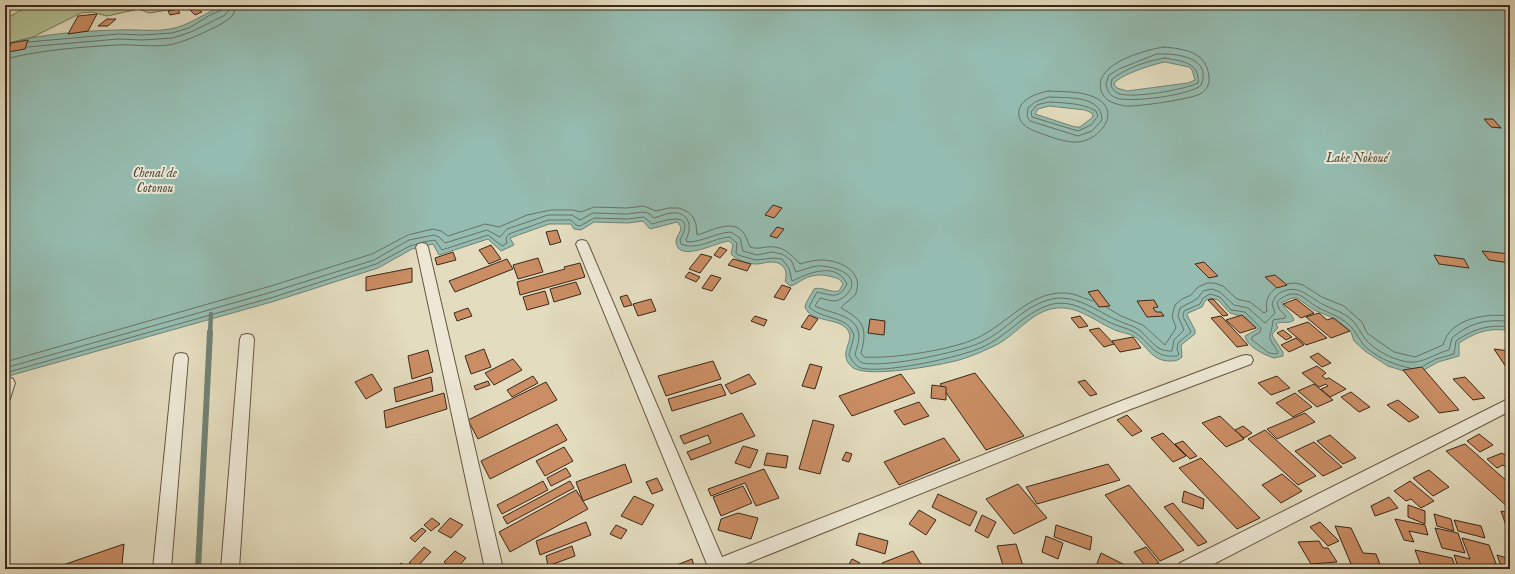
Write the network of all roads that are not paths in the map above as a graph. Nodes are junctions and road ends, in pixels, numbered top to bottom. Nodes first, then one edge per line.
1 (582, 244) dead end
2 (422, 247) dead end
3 (247, 339) dead end
4 (181, 358) dead end
5 (1246, 360) dead end
6 (1510, 404) edge
7 (718, 568) edge
8 (162, 569) edge
9 (230, 569) edge
10 (494, 569) edge
11 (1186, 569) edge

1 - 7 street
2 - 10 street
3 - 9 street
4 - 8 street
5 - 7 street
6 - 11 street

